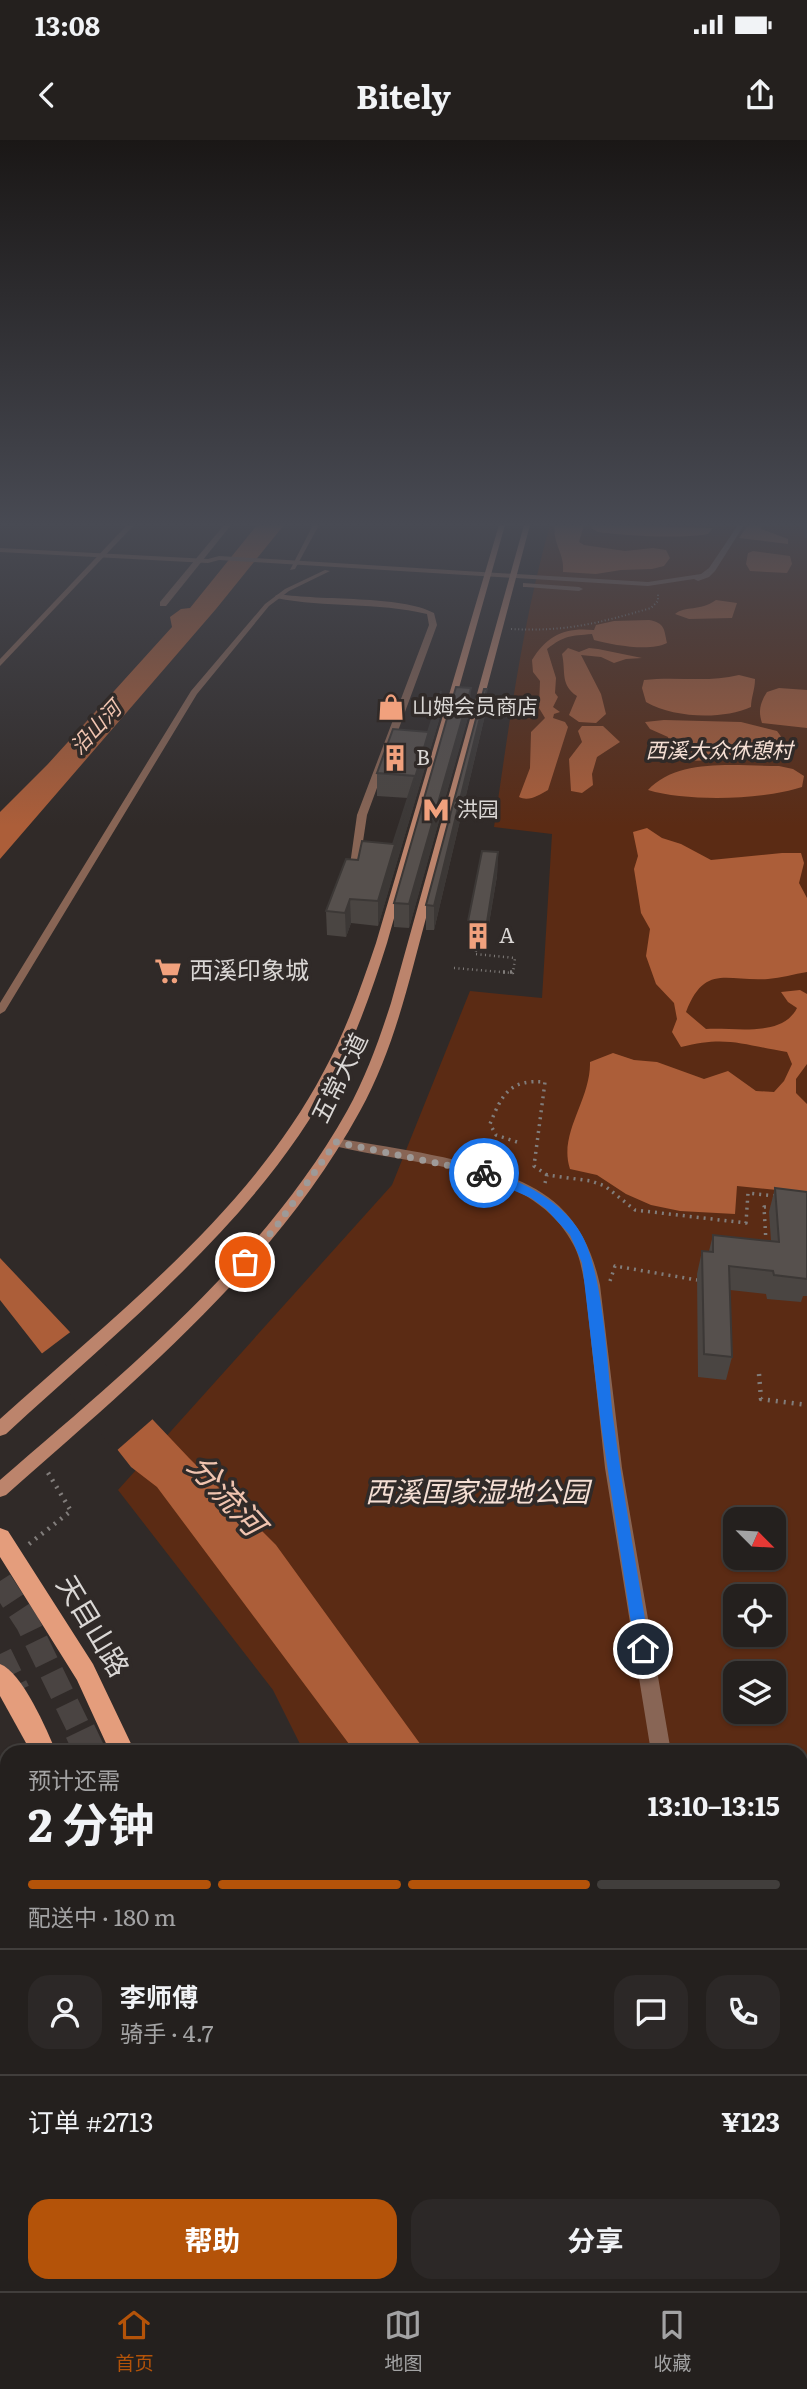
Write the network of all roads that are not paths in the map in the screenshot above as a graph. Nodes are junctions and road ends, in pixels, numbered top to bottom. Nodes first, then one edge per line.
1 (36, 625) edge
2 (250, 625) edge
3 (433, 625) edge
4 (472, 625) edge
5 (499, 625) edge
6 (0, 664) edge
7 (353, 880) edge
8 (0, 1011) edge
9 (336, 1142) junction
10 (0, 1429) edge
11 (0, 1490) edge
12 (0, 1538) edge
13 (0, 1675) edge
14 (40, 1745) edge
15 (120, 1745) edge
16 (661, 1745) edge

1 - 6 street
2 - 8 lane
3 - 7 street
4 - 10 main road, 五常大道
5 - 9 main road, 五常大道
9 - 11 main road, 五常大道
9 - 16 street
12 - 15 main road, 天目山路
13 - 14 main road

